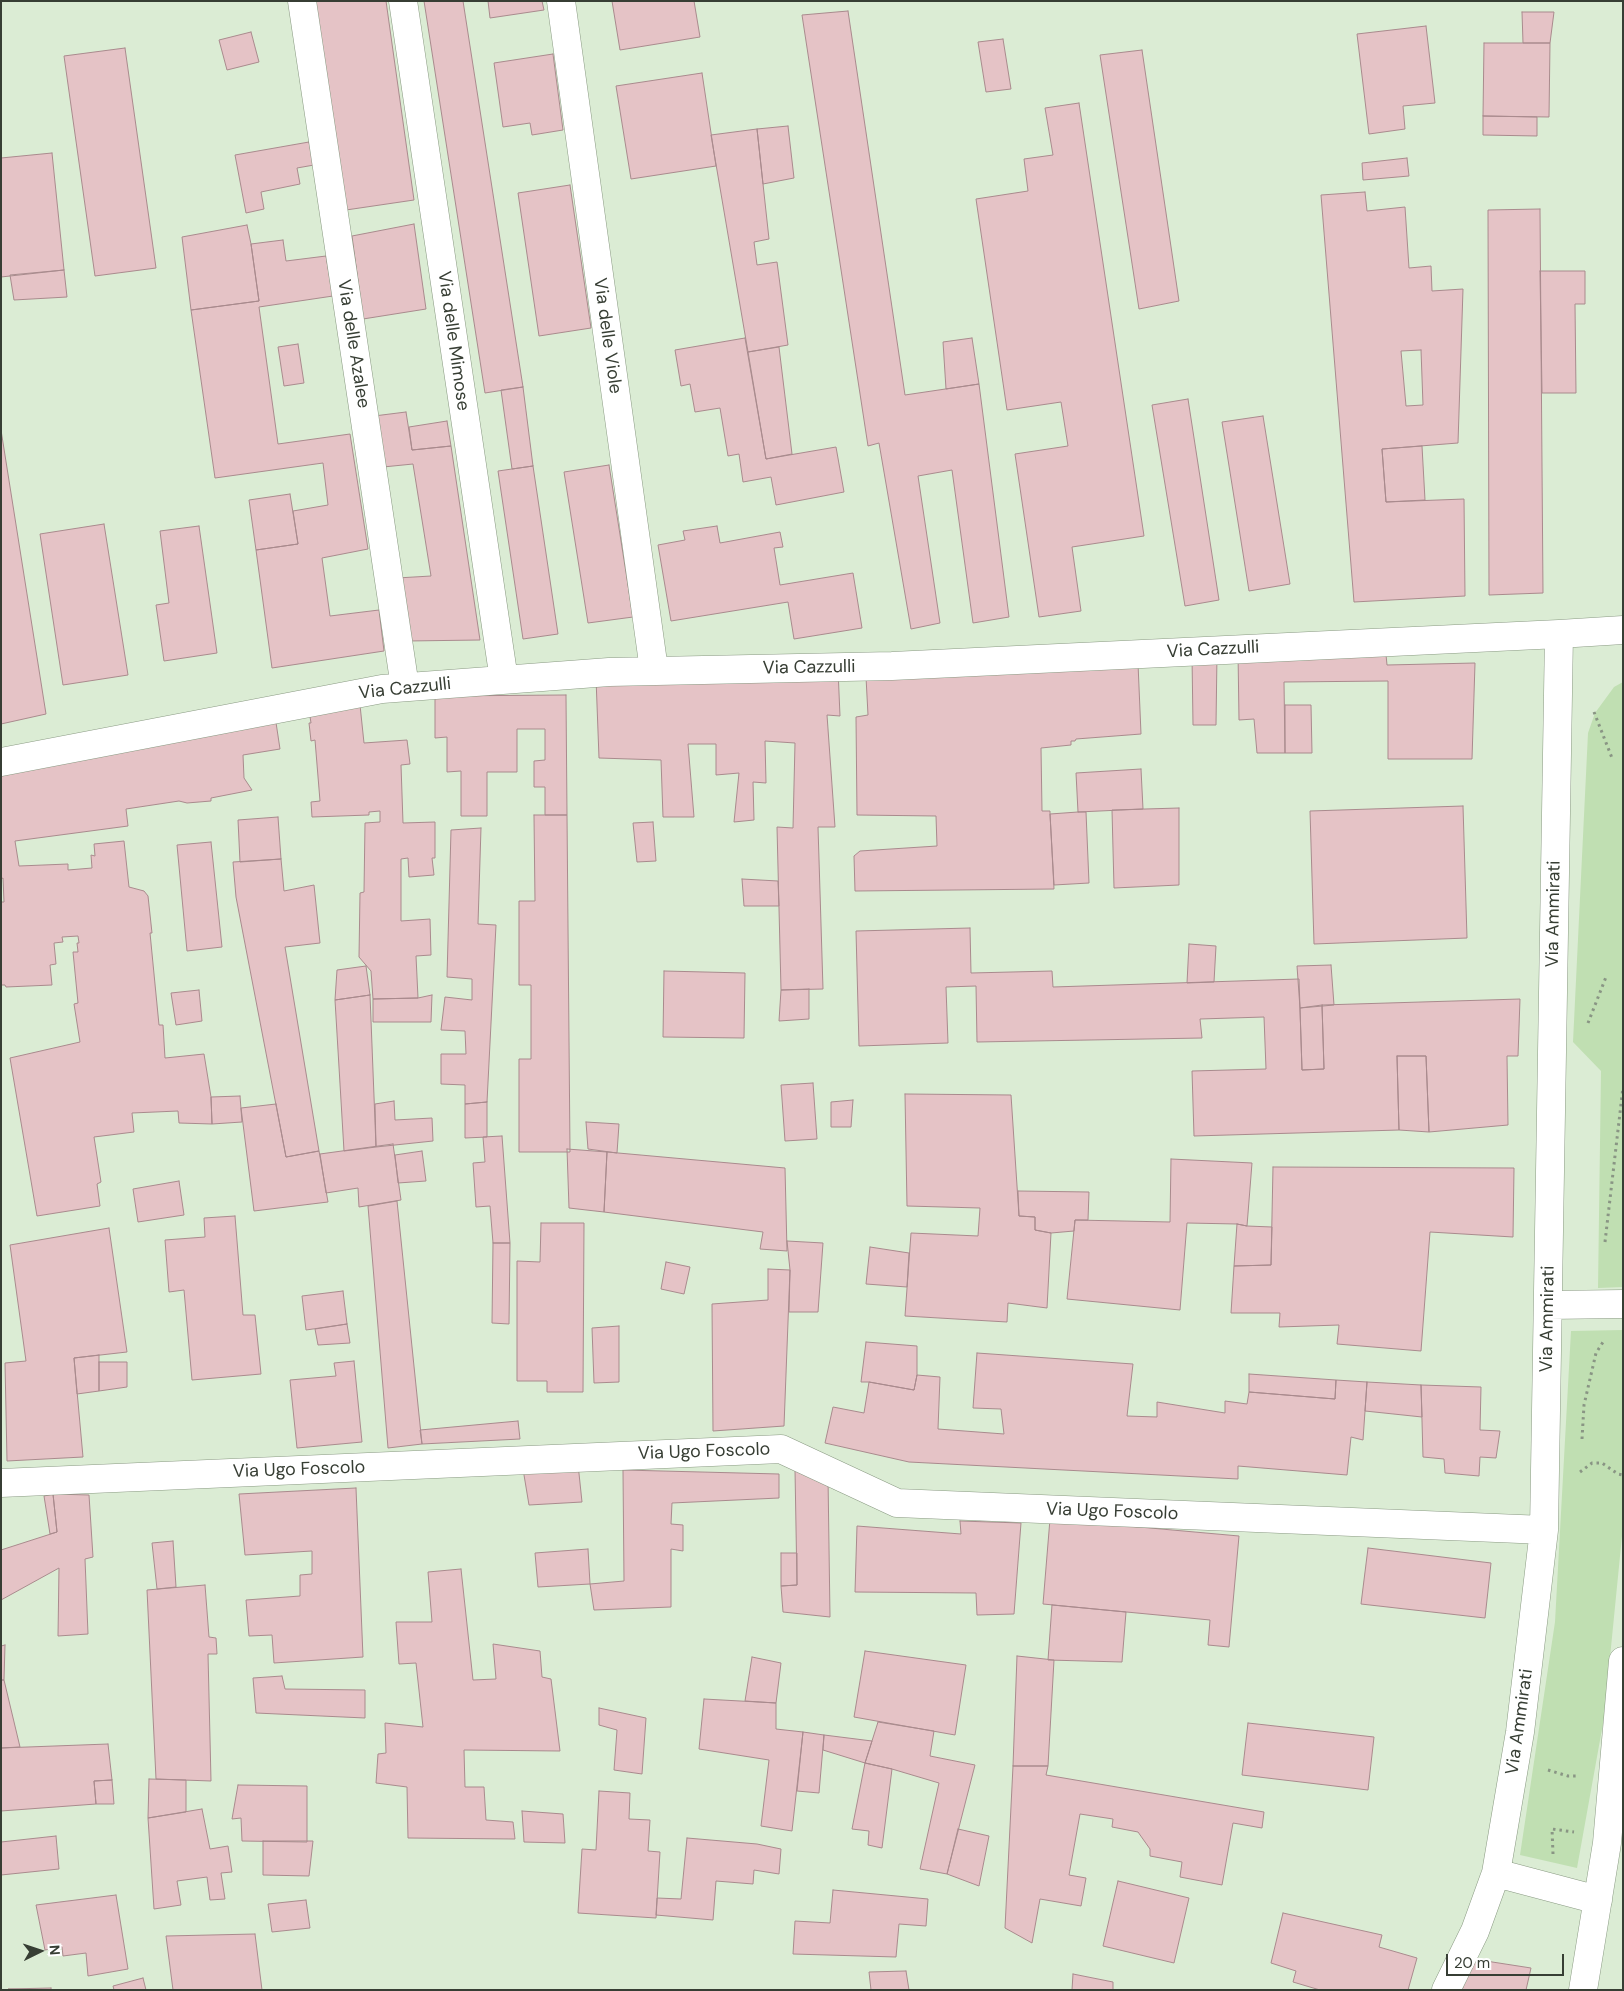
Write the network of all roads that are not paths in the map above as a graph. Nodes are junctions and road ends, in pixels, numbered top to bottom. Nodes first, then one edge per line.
1 (302, 1) edge
2 (403, 1) edge
3 (561, 1) edge
4 (1623, 630) edge
5 (1559, 634) junction
6 (654, 670) junction
7 (504, 680) junction
8 (405, 688) junction
9 (1, 762) edge
10 (1623, 1304) edge
11 (1548, 1305) junction
12 (1, 1483) edge
13 (1544, 1530) junction
14 (1623, 1661) edge
15 (1496, 1873) junction
16 (1598, 1900) junction
17 (1446, 1990) edge
18 (1583, 1990) edge

1 - 8 street, Via delle Azalee
2 - 7 street, Via delle Mimose
3 - 6 street, Via delle Viole
4 - 5 street, Via Cazzulli
5 - 6 street, Via Cazzulli
5 - 11 street, Via Ammirati
6 - 7 street, Via Cazzulli
7 - 8 street, Via Cazzulli
8 - 9 street, Via Cazzulli
10 - 11 street
11 - 13 street, Via Ammirati
12 - 13 street, Via Ugo Foscolo
13 - 15 street, Via Ammirati
14 - 16 street
15 - 16 street
15 - 17 street, Via Ammirati
16 - 18 street

